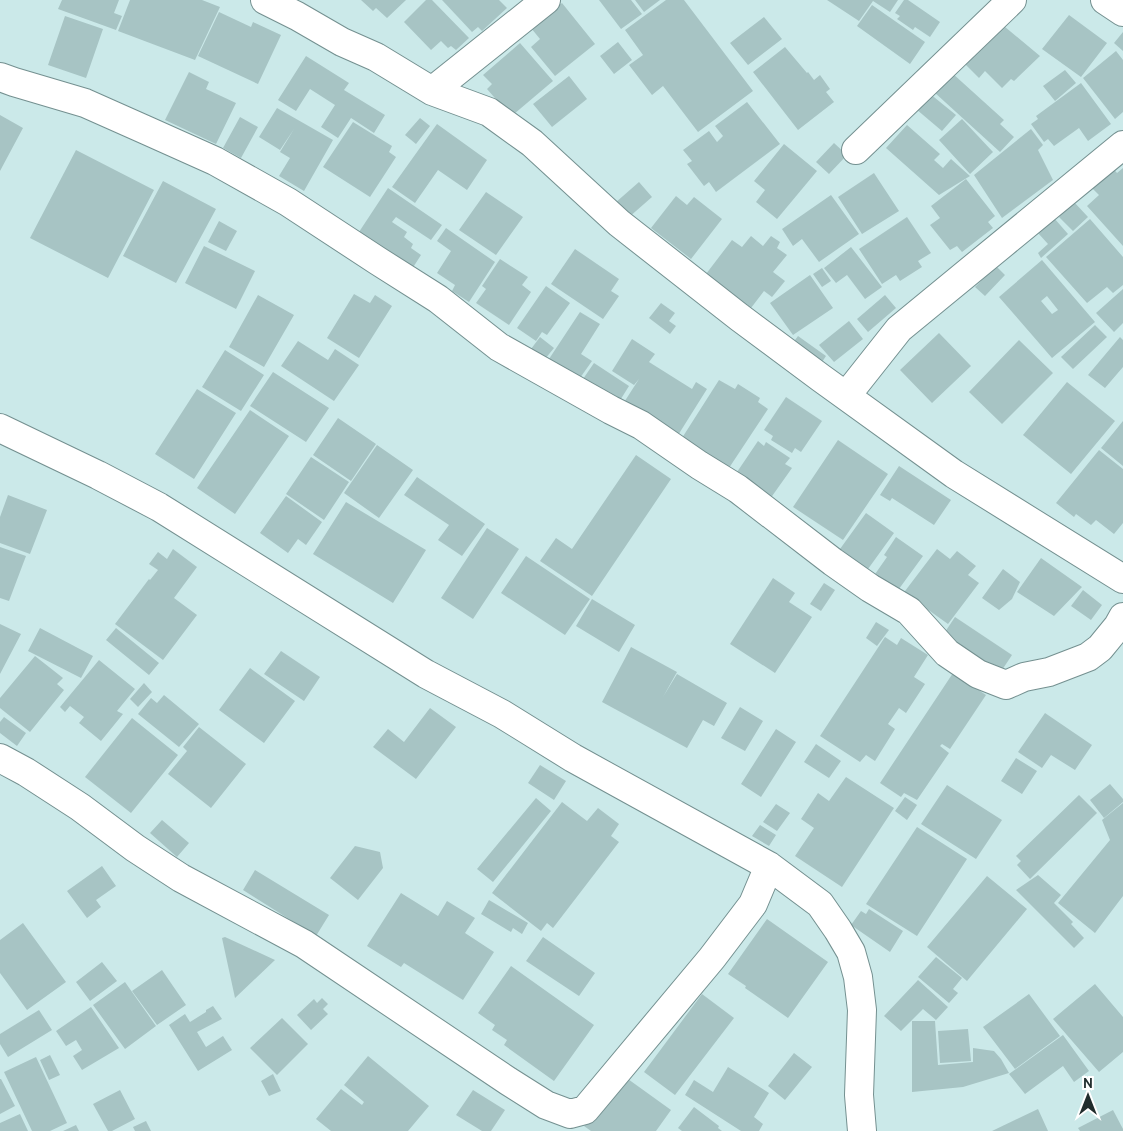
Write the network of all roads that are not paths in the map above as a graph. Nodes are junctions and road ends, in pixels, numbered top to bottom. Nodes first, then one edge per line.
1 (266, 0) edge
2 (546, 0) edge
3 (1012, 0) edge
4 (1105, 0) edge
5 (1123, 12) edge
6 (0, 77) edge
7 (432, 91) junction
8 (1123, 145) edge
9 (856, 150) dead end
10 (846, 396) junction
11 (0, 428) edge
12 (1123, 579) edge
13 (1123, 617) edge
14 (0, 758) edge
15 (769, 866) junction
16 (862, 1131) edge

1 - 7 street
2 - 7 street
3 - 9 street
4 - 5 street
6 - 13 street
7 - 10 street
8 - 10 street
10 - 12 street
11 - 15 street
14 - 15 street
15 - 16 street

